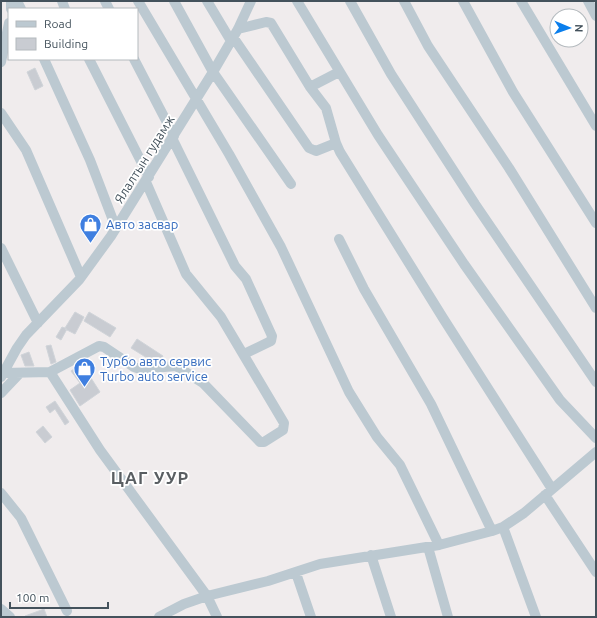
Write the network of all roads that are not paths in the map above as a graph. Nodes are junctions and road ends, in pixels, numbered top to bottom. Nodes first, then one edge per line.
1 (138, 1) edge
2 (174, 1) edge
3 (207, 1) edge
4 (251, 1) edge
5 (297, 1) edge
6 (350, 1) edge
7 (404, 1) edge
8 (463, 1) edge
9 (520, 1) edge
10 (588, 1) edge
11 (596, 16) edge
12 (8, 28) edge
13 (234, 36) junction
14 (44, 60) edge
15 (89, 60) edge
16 (134, 60) edge
17 (1, 62) edge
18 (213, 72) junction
19 (339, 72) junction
20 (310, 87) junction
21 (196, 100) junction
22 (1, 113) edge
23 (596, 126) edge
24 (173, 137) junction
25 (336, 143) junction
26 (147, 179) junction
27 (291, 184) dead end
28 (596, 223) edge
29 (116, 228) junction
30 (339, 239) dead end
31 (1, 248) edge
32 (81, 276) junction
33 (596, 308) edge
34 (38, 323) junction
35 (244, 354) junction
36 (50, 372) junction
37 (19, 374) junction
38 (2, 375) edge
39 (596, 382) edge
40 (1, 393) edge
41 (596, 438) edge
42 (596, 452) edge
43 (549, 492) junction
44 (1, 493) edge
45 (503, 527) junction
46 (492, 531) junction
47 (439, 545) junction
48 (428, 546) junction
49 (371, 555) junction
50 (596, 572) edge
51 (296, 573) junction
52 (207, 596) junction
53 (1, 609) edge
54 (67, 611) dead end
55 (10, 617) edge
56 (159, 617) edge
57 (217, 617) edge
58 (311, 617) edge
59 (391, 617) edge
60 (448, 617) edge
61 (536, 617) edge

1 - 21 street
2 - 18 street
3 - 13 street
4 - 13 street, Ялалтын гудамж
5 - 19 street
6 - 39 street
7 - 33 street
8 - 28 street
9 - 23 street
10 - 11 street
12 - 17 street
13 - 18 street, Ялалтын гудамж
13 - 20 street
13 - 25 street
14 - 29 street
15 - 26 street
16 - 24 street
18 - 21 street, Ялалтын гудамж
18 - 27 street
19 - 20 street
19 - 41 street
20 - 25 street
21 - 24 street, Ялалтын гудамж
21 - 47 street
22 - 32 street
24 - 26 street, Ялалтын гудамж
24 - 35 street
25 - 43 street
26 - 29 street, Ялалтын гудамж
26 - 35 street
29 - 32 street, Ялалтын гудамж
30 - 46 street
31 - 34 street
32 - 34 street, Ялалтын гудамж
34 - 38 street, Ялалтын гудамж
35 - 36 street
36 - 37 street
36 - 52 street
37 - 38 street
37 - 40 street
42 - 43 street
43 - 45 street
43 - 50 street
44 - 54 street
45 - 46 street
45 - 61 street
46 - 47 street
47 - 48 street
48 - 49 street
48 - 60 street
49 - 51 street
49 - 59 street
51 - 52 street
51 - 58 street
52 - 56 street
52 - 57 street
53 - 55 street

